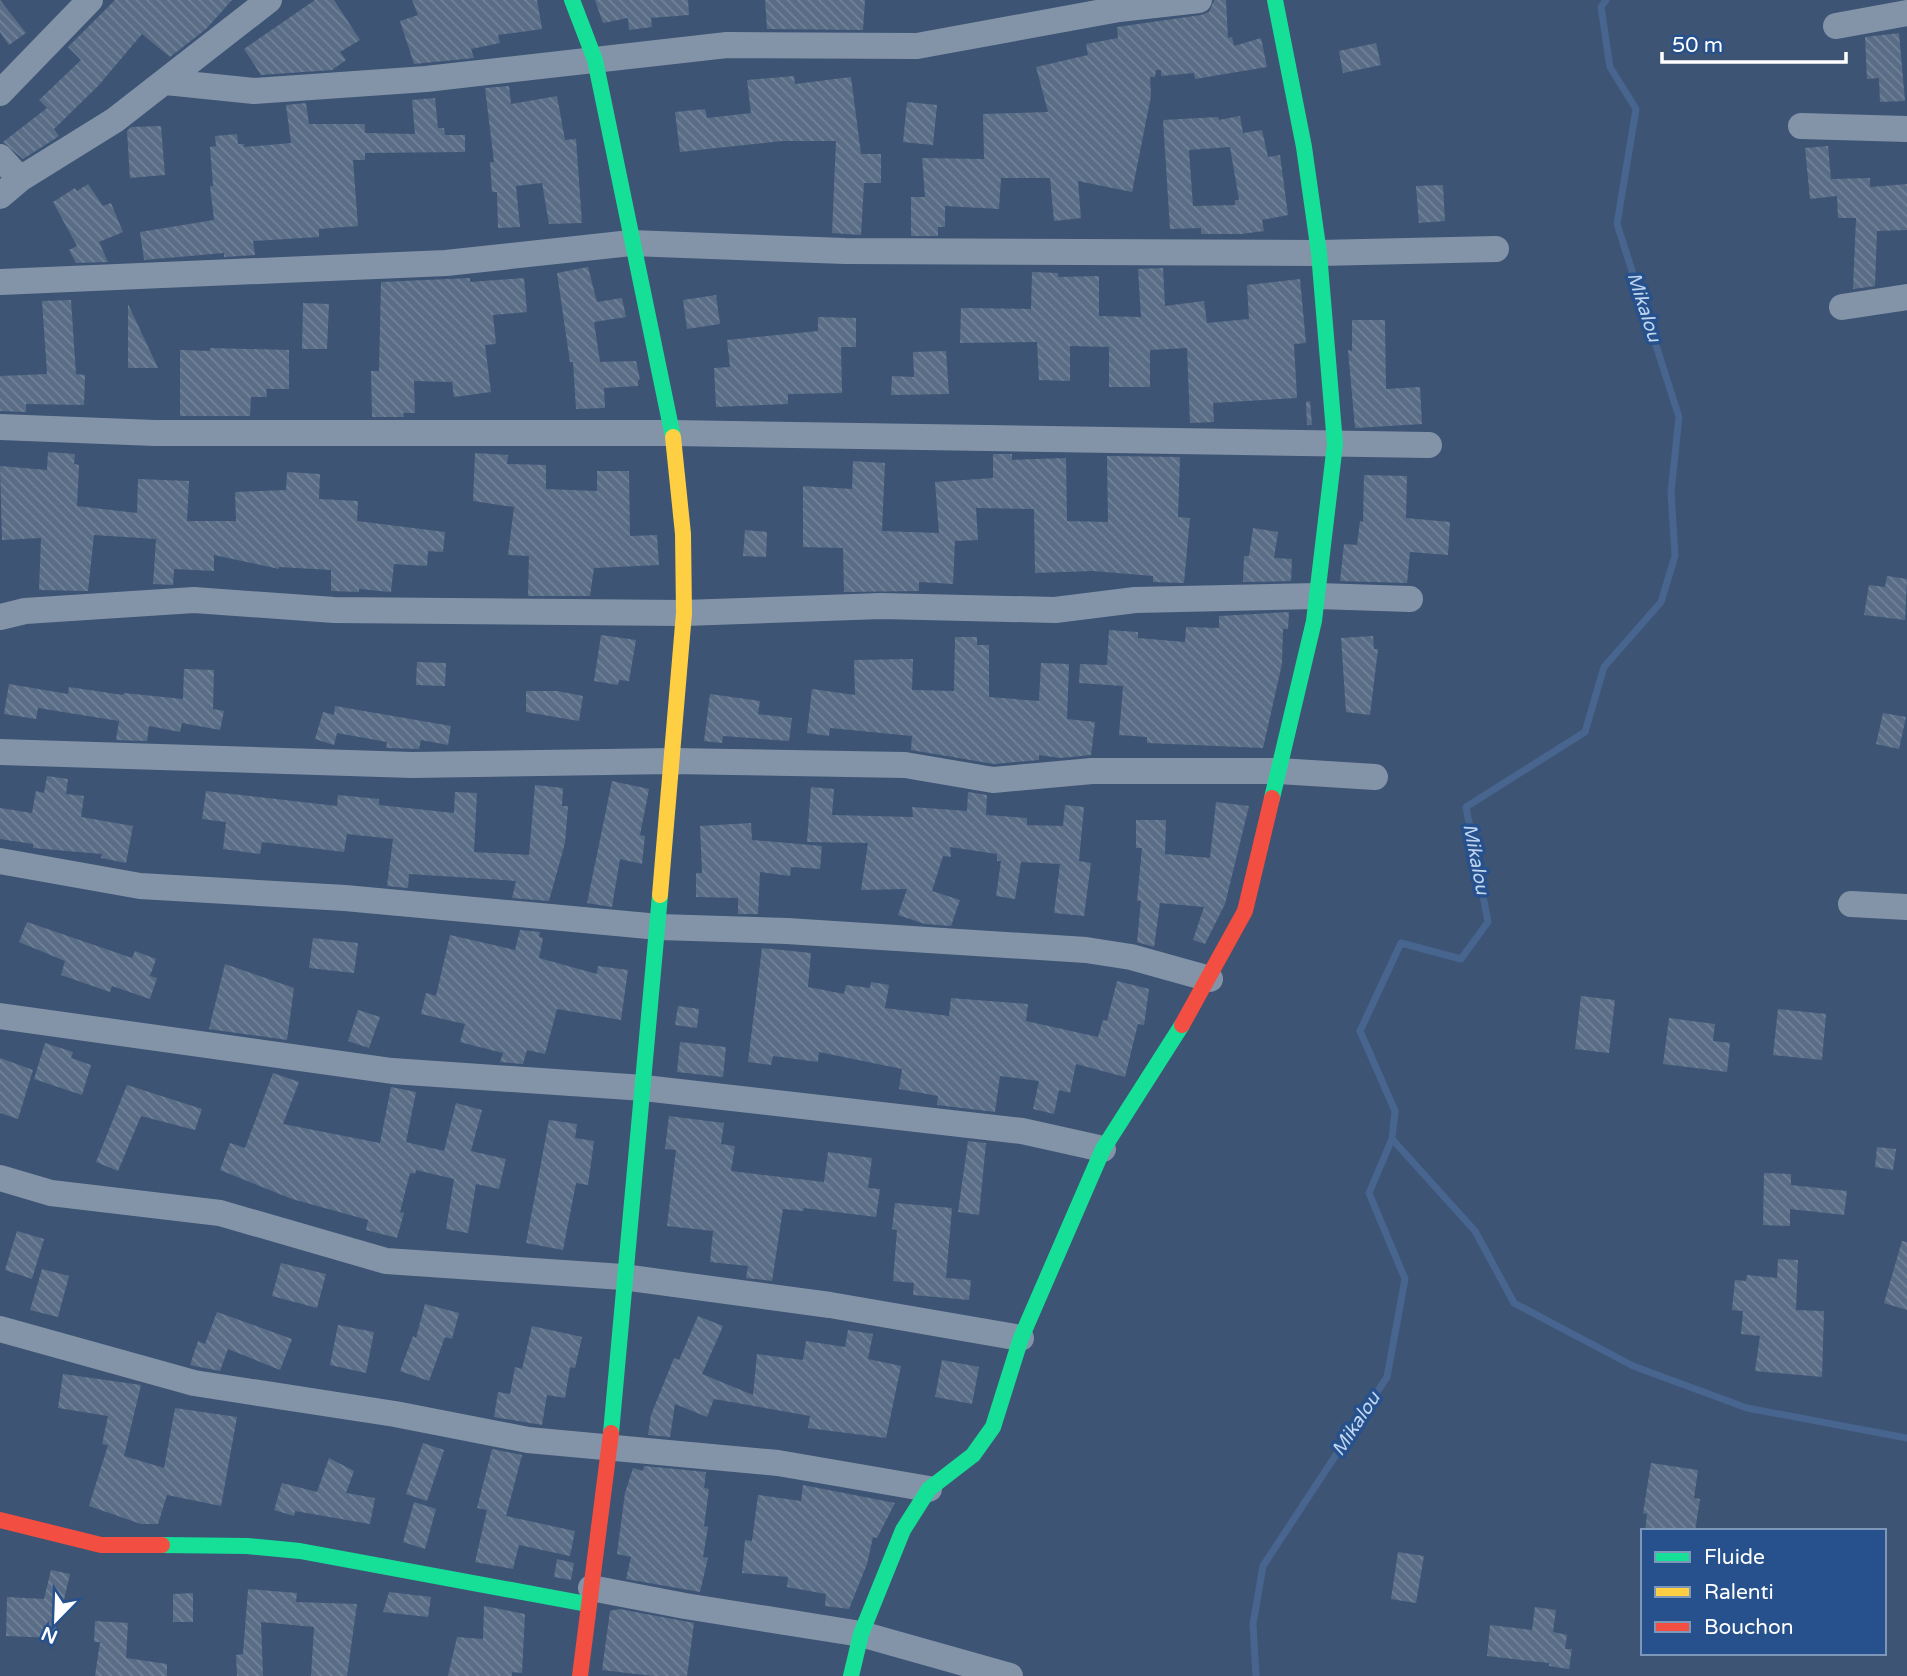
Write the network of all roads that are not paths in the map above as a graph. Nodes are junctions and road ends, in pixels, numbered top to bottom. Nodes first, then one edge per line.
1 (90, 0) edge
2 (269, 0) edge
3 (572, 0) edge
4 (1199, 0) edge
5 (1275, 0) edge
6 (1907, 13) edge
7 (1836, 26) dead end
8 (595, 60) junction
9 (166, 82) junction
10 (0, 93) edge
11 (1801, 126) dead end
12 (1907, 129) edge
13 (0, 157) edge
14 (10, 188) edge
15 (631, 243) junction
16 (1496, 249) dead end
17 (1318, 253) junction
18 (0, 282) edge
19 (1907, 297) edge
20 (1842, 307) dead end
21 (0, 427) edge
22 (673, 433) junction
23 (1335, 444) junction
24 (1429, 445) dead end
25 (1318, 597) junction
26 (1410, 599) dead end
27 (684, 613) junction
28 (0, 617) edge
29 (0, 752) edge
30 (673, 761) junction
31 (1279, 771) junction
32 (1375, 777) dead end
33 (0, 861) edge
34 (1851, 904) dead end
35 (1907, 907) edge
36 (659, 927) junction
37 (1210, 978) junction
38 (0, 1016) edge
39 (644, 1088) junction
40 (1103, 1149) junction
41 (0, 1178) edge
42 (623, 1277) junction
43 (0, 1329) edge
44 (1021, 1338) junction
45 (610, 1445) junction
46 (929, 1489) junction
47 (0, 1520) edge
48 (589, 1596) junction
49 (861, 1634) junction
50 (580, 1676) edge
51 (851, 1676) edge
52 (1010, 1676) edge

1 - 10 street
2 - 9 street
3 - 8 street
4 - 8 street
5 - 17 street
6 - 7 street
8 - 9 street
8 - 15 street
9 - 14 street
11 - 12 street
13 - 14 street
15 - 17 street
15 - 18 street
15 - 22 street
16 - 17 street
17 - 23 street
19 - 20 street
21 - 22 street
22 - 23 street
22 - 27 street
23 - 24 street
23 - 25 street
25 - 26 street
25 - 27 street
25 - 31 street
27 - 28 street
27 - 30 street
29 - 30 street
30 - 31 street
30 - 36 street
31 - 32 street
31 - 37 street
33 - 36 street
34 - 35 street
36 - 37 street
36 - 39 street
37 - 40 street
38 - 39 street
39 - 40 street
39 - 42 street
40 - 44 street
41 - 42 street
42 - 44 street
42 - 45 street
43 - 45 street
44 - 46 street
45 - 46 street
45 - 48 street
46 - 49 street
47 - 48 street
48 - 49 street
48 - 50 street
49 - 51 street
49 - 52 street

